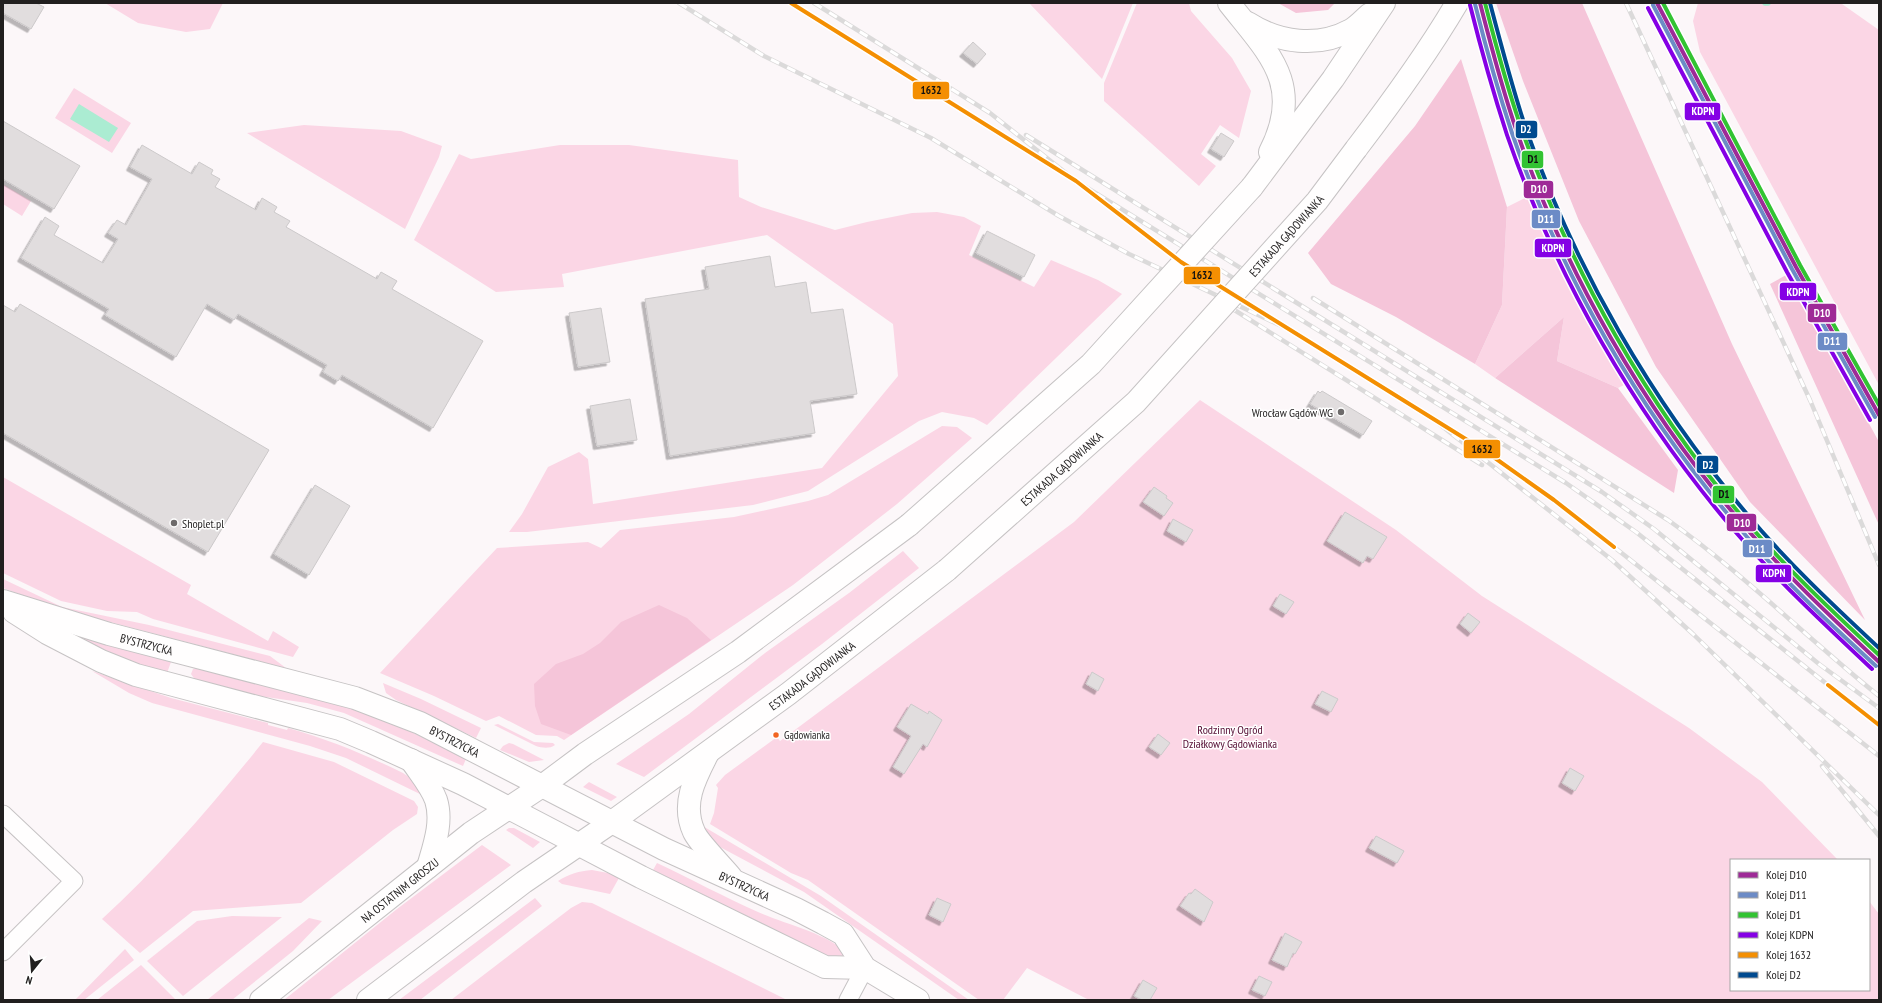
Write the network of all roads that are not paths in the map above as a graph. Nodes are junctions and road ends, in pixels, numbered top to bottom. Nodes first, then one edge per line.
1 (1384, 3) edge
2 (1457, 3) edge
3 (1234, 10) edge
4 (1252, 186) junction
5 (3, 601) edge
6 (3, 605) edge
7 (203, 659) junction
8 (192, 690) junction
9 (708, 753) junction
10 (411, 760) junction
11 (542, 786) junction
12 (509, 808) junction
13 (3, 814) edge
14 (612, 822) junction
15 (579, 845) junction
16 (428, 867) junction
17 (736, 882) junction
18 (3, 952) edge
19 (865, 968) junction
20 (261, 1000) edge
21 (368, 1000) edge
22 (848, 1000) edge
23 (918, 1000) edge

1 - 3 main road
1 - 4 main road
2 - 9 main road, ESTAKADA GĄDOWIANKA, bridge
3 - 4 main road
4 - 11 main road, bridge
5 - 7 main road, BYSTRZYCKA
6 - 8 main road, BYSTRZYCKA
7 - 8 main road
7 - 11 main road, BYSTRZYCKA
8 - 10 main road, BYSTRZYCKA
9 - 14 main road, ESTAKADA GĄDOWIANKA
9 - 17 main road
10 - 12 main road, BYSTRZYCKA
10 - 16 main road
11 - 12 main road, NA OSTATNIM GROSZU
11 - 14 main road, BYSTRZYCKA
12 - 15 main road, BYSTRZYCKA
12 - 16 main road, NA OSTATNIM GROSZU
13 - 18 street
14 - 15 main road, ESTAKADA GĄDOWIANKA
14 - 17 main road, BYSTRZYCKA
15 - 19 main road, BYSTRZYCKA
15 - 21 main road
16 - 20 main road, NA OSTATNIM GROSZU
17 - 19 main road, BYSTRZYCKA
19 - 22 street
19 - 23 main road, BYSTRZYCKA

